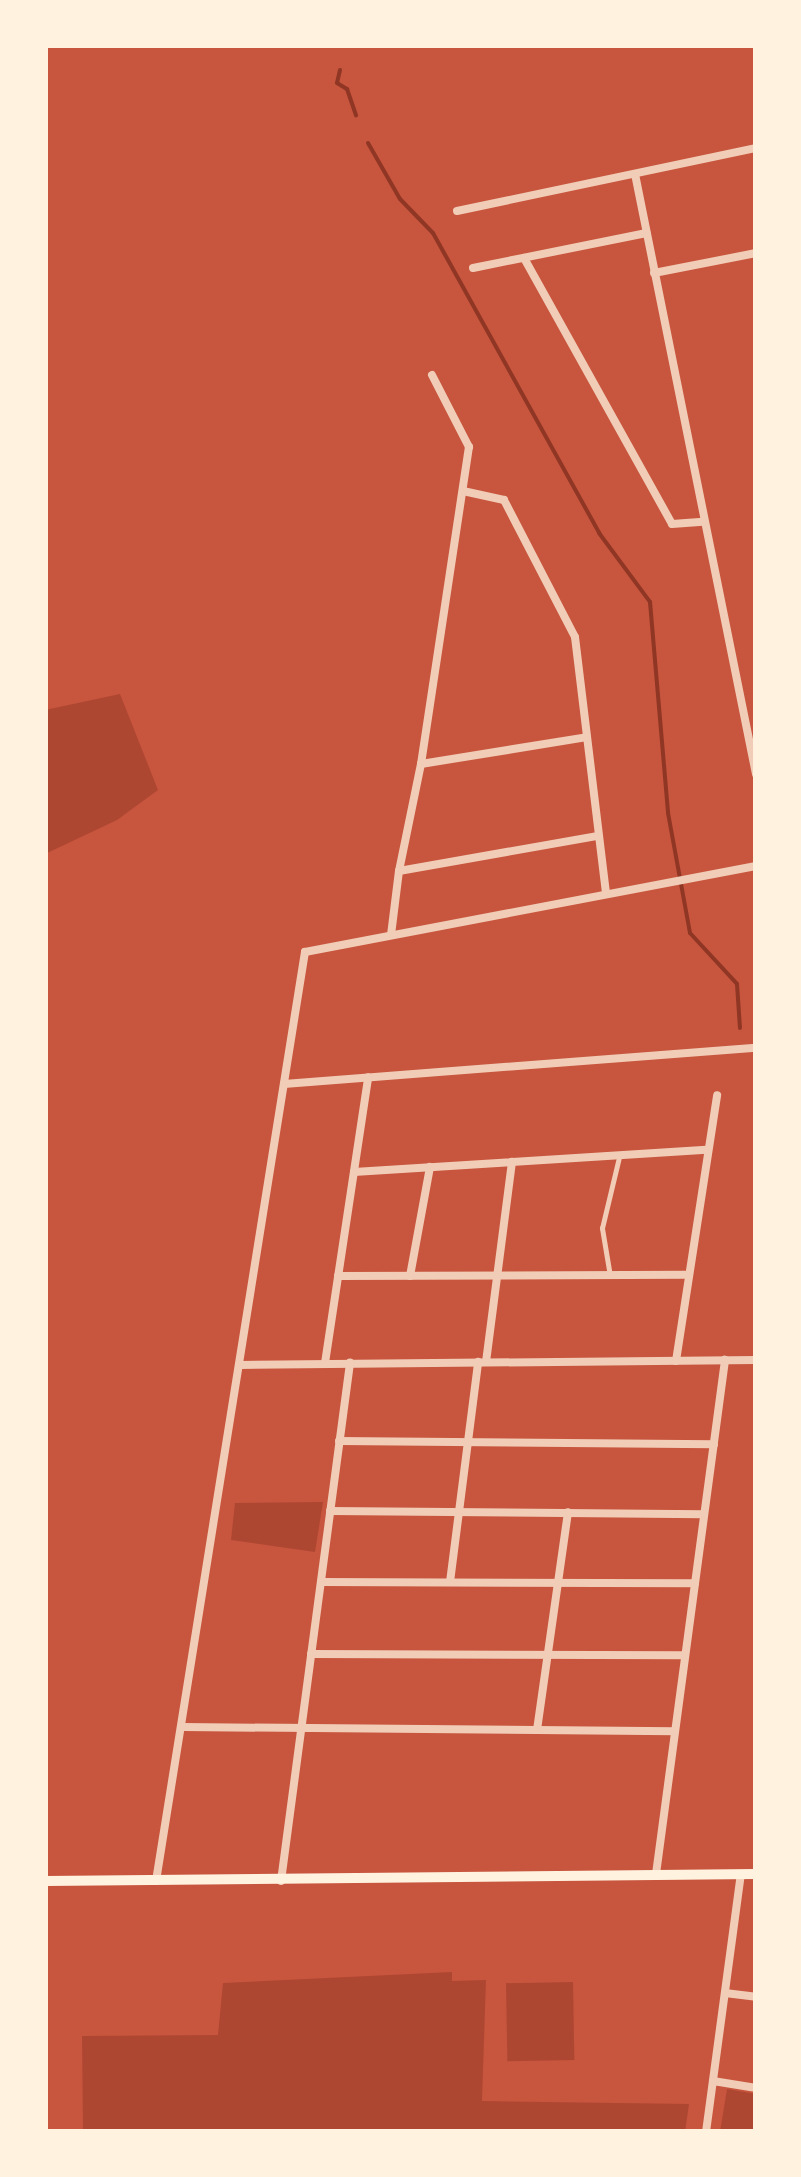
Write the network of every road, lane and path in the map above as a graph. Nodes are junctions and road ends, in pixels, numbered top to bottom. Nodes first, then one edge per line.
1 (756, 148) edge
2 (635, 174) junction
3 (457, 210) dead end
4 (646, 233) junction
5 (756, 253) edge
6 (524, 258) junction
7 (473, 268) dead end
8 (654, 273) junction
9 (432, 374) dead end
10 (463, 492) junction
11 (703, 522) junction
12 (587, 737) junction
13 (421, 764) junction
14 (756, 774) edge
15 (598, 836) junction
16 (756, 866) edge
17 (399, 871) junction
18 (606, 893) junction
19 (392, 935) junction
20 (756, 1048) edge
21 (368, 1077) junction
22 (284, 1084) junction
23 (717, 1095) dead end
24 (706, 1150) junction
25 (620, 1154) junction
26 (512, 1162) junction
27 (430, 1167) junction
28 (354, 1172) junction
29 (338, 1276) junction
30 (410, 1276) junction
31 (498, 1276) junction
32 (610, 1276) junction
33 (685, 1276) junction
34 (725, 1360) junction
35 (756, 1360) edge
36 (676, 1361) junction
37 (482, 1362) junction
38 (325, 1363) junction
39 (350, 1363) junction
40 (240, 1365) junction
41 (339, 1441) junction
42 (468, 1441) junction
43 (714, 1444) junction
44 (330, 1511) junction
45 (460, 1511) junction
46 (568, 1512) junction
47 (704, 1514) junction
48 (320, 1582) junction
49 (450, 1582) junction
50 (558, 1582) junction
51 (695, 1583) junction
52 (311, 1654) junction
53 (548, 1655) junction
54 (685, 1655) junction
55 (183, 1727) junction
56 (301, 1728) junction
57 (537, 1730) junction
58 (675, 1731) junction
59 (656, 1874) junction
60 (741, 1874) junction
61 (756, 1874) edge
62 (45, 1881) edge
63 (156, 1881) junction
64 (281, 1881) junction
65 (725, 1993) junction
66 (756, 1997) edge
67 (712, 2082) junction
68 (756, 2088) edge
69 (706, 2132) edge

1 - 2 street
2 - 3 street
2 - 4 street
4 - 6 street
4 - 8 street
5 - 8 street
6 - 7 street
6 - 11 street
8 - 11 street
9 - 10 street
10 - 12 street
10 - 13 street
11 - 14 street
12 - 13 street
12 - 15 street
13 - 17 street
15 - 17 street
15 - 18 street
16 - 18 street
17 - 19 street
18 - 19 street
19 - 22 street
20 - 21 street
21 - 22 street
21 - 28 street
22 - 40 street
23 - 24 street
24 - 25 street
24 - 33 street
25 - 26 street
25 - 32 street
26 - 27 street
26 - 31 street
27 - 28 street
27 - 30 street
28 - 29 street
29 - 30 street
29 - 38 street
30 - 31 street
31 - 32 street
31 - 37 street
32 - 33 street
33 - 36 street
34 - 35 street
34 - 36 street
34 - 43 street
36 - 37 street
37 - 39 street
37 - 42 street
38 - 39 street
38 - 40 street
39 - 41 street
40 - 55 street
41 - 42 street
41 - 44 street
42 - 43 street
42 - 45 street
43 - 47 street
44 - 45 street
44 - 48 street
45 - 46 street
45 - 49 street
46 - 47 street
46 - 50 street
47 - 51 street
48 - 49 street
48 - 52 street
49 - 50 street
50 - 51 street
50 - 53 street
51 - 54 street
52 - 53 street
52 - 56 street
53 - 54 street
53 - 57 street
54 - 58 street
55 - 56 street
55 - 63 street
56 - 57 street
56 - 64 street
57 - 58 street
58 - 59 street
59 - 60 main road
59 - 64 main road
60 - 61 main road
60 - 65 street
62 - 63 main road
63 - 64 main road
65 - 66 street
65 - 67 street
67 - 68 street
67 - 69 street

